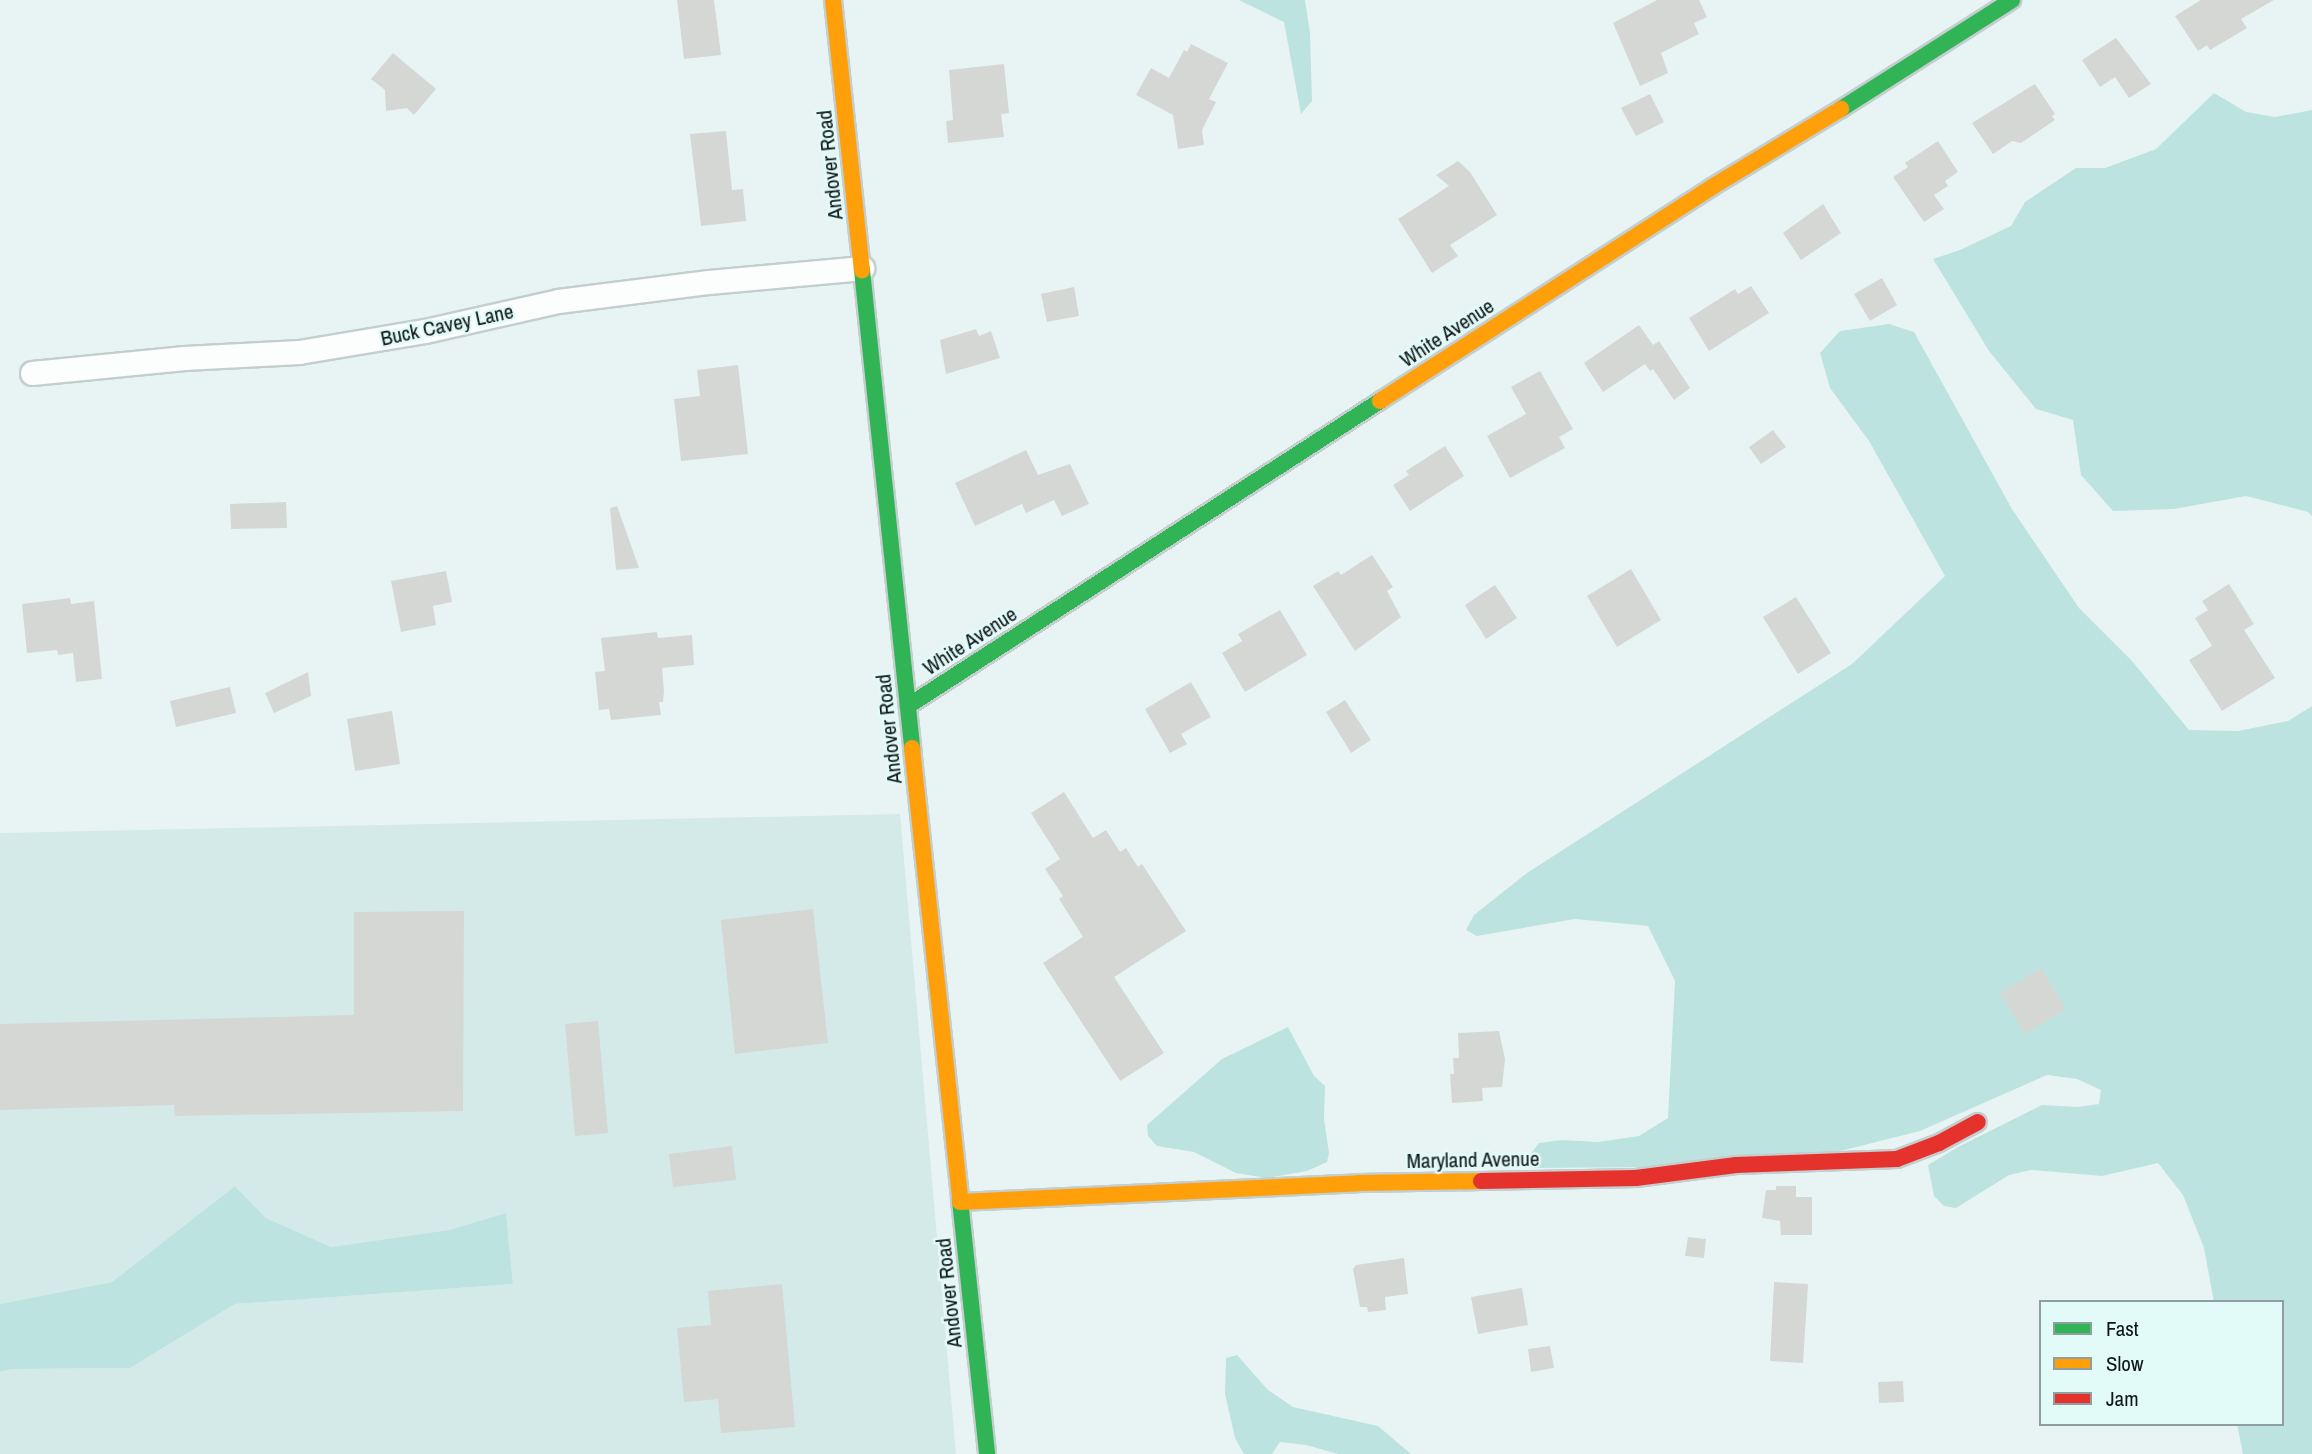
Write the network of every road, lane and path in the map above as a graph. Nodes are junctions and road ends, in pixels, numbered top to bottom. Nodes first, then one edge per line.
1 (833, 0) edge
2 (2012, 0) edge
3 (862, 268) junction
4 (32, 373) dead end
5 (908, 706) junction
6 (1978, 1122) dead end
7 (960, 1202) junction
8 (987, 1454) edge

1 - 3 street, Andover Road
2 - 5 street, White Avenue
3 - 4 street, Buck Cavey Lane
3 - 5 street, Andover Road
5 - 7 street, Andover Road
6 - 7 street, Maryland Avenue
7 - 8 street, Andover Road

